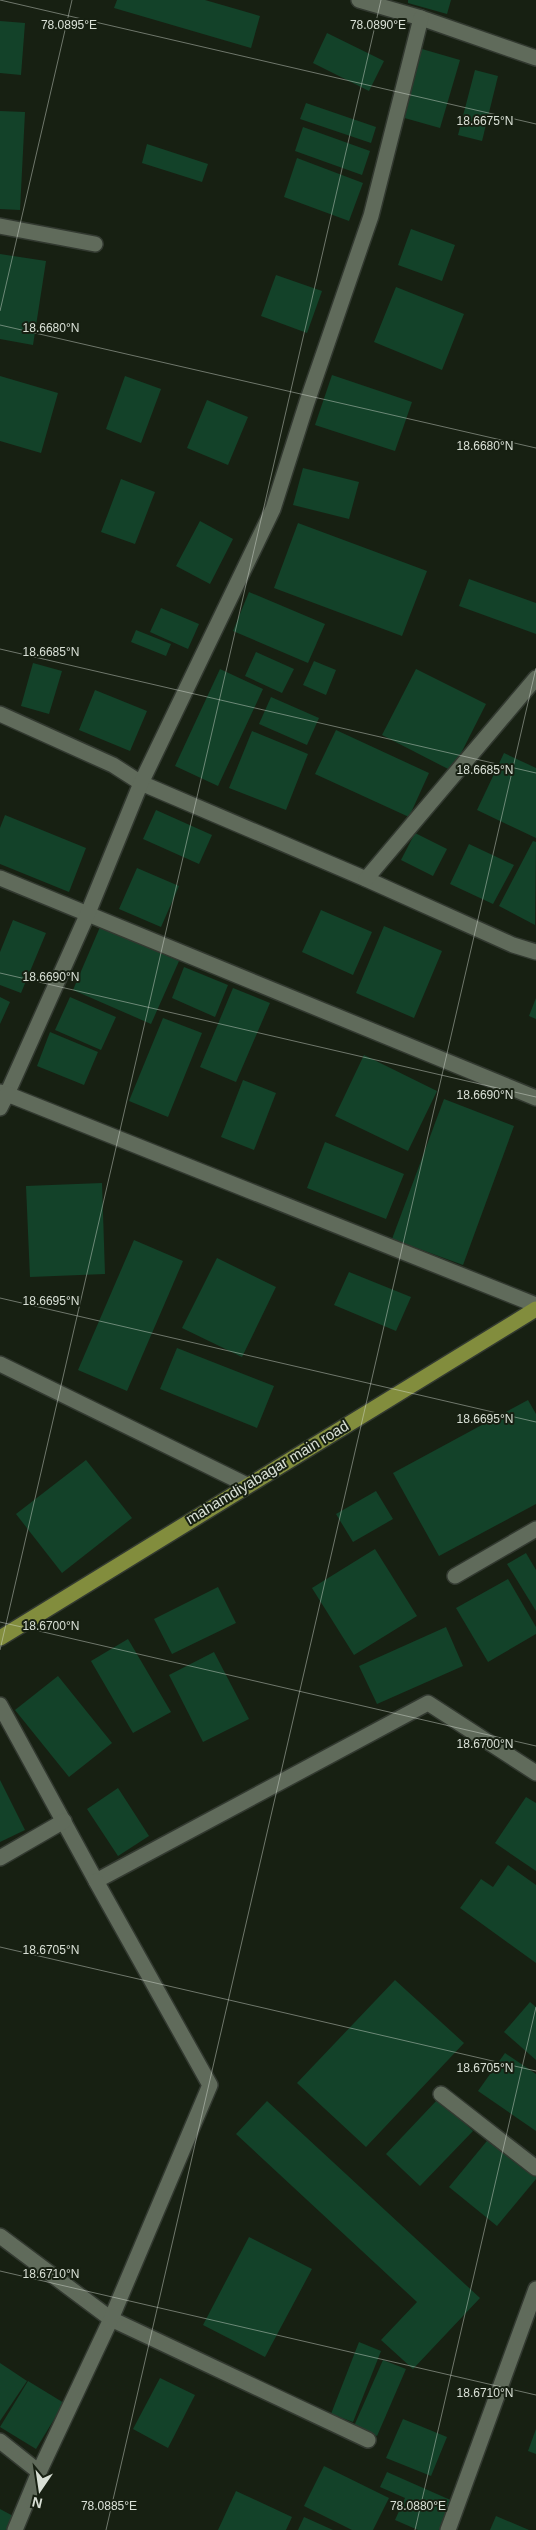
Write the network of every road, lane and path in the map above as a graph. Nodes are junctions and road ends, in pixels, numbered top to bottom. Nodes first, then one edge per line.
1 (358, 0) edge
2 (421, 18) junction
3 (536, 58) edge
4 (0, 226) edge
5 (94, 244) dead end
6 (536, 678) edge
7 (0, 714) edge
8 (141, 783) junction
9 (0, 878) edge
10 (366, 879) junction
11 (88, 913) junction
12 (536, 952) edge
13 (4, 1093) edge
14 (536, 1098) edge
15 (0, 1108) edge
16 (536, 1305) edge
17 (536, 1309) edge
18 (0, 1364) edge
19 (247, 1485) junction
20 (536, 1529) edge
21 (455, 1576) dead end
22 (0, 1638) edge
23 (0, 1705) edge
24 (536, 1773) edge
25 (64, 1821) junction
26 (0, 1858) edge
27 (96, 1881) junction
28 (441, 2094) dead end
29 (536, 2168) edge
30 (0, 2236) edge
31 (536, 2289) edge
32 (111, 2319) junction
33 (368, 2440) dead end
34 (0, 2441) edge
35 (39, 2472) junction
36 (15, 2530) edge
37 (448, 2530) edge

1 - 2 street
2 - 3 street
2 - 8 street
4 - 5 street
6 - 10 street
7 - 8 street
8 - 10 street
8 - 11 street
9 - 11 street
10 - 12 street
11 - 13 street
11 - 14 street
13 - 15 street
13 - 16 street
17 - 19 main road, mahamdiyabagar main road
18 - 19 street
19 - 22 main road, mahamdiyabagar main road
20 - 21 street
23 - 25 street
24 - 27 street
25 - 26 street
25 - 27 street
27 - 32 street
28 - 29 street
30 - 32 street
31 - 37 street
32 - 33 street
32 - 35 street
34 - 35 street
35 - 36 street

